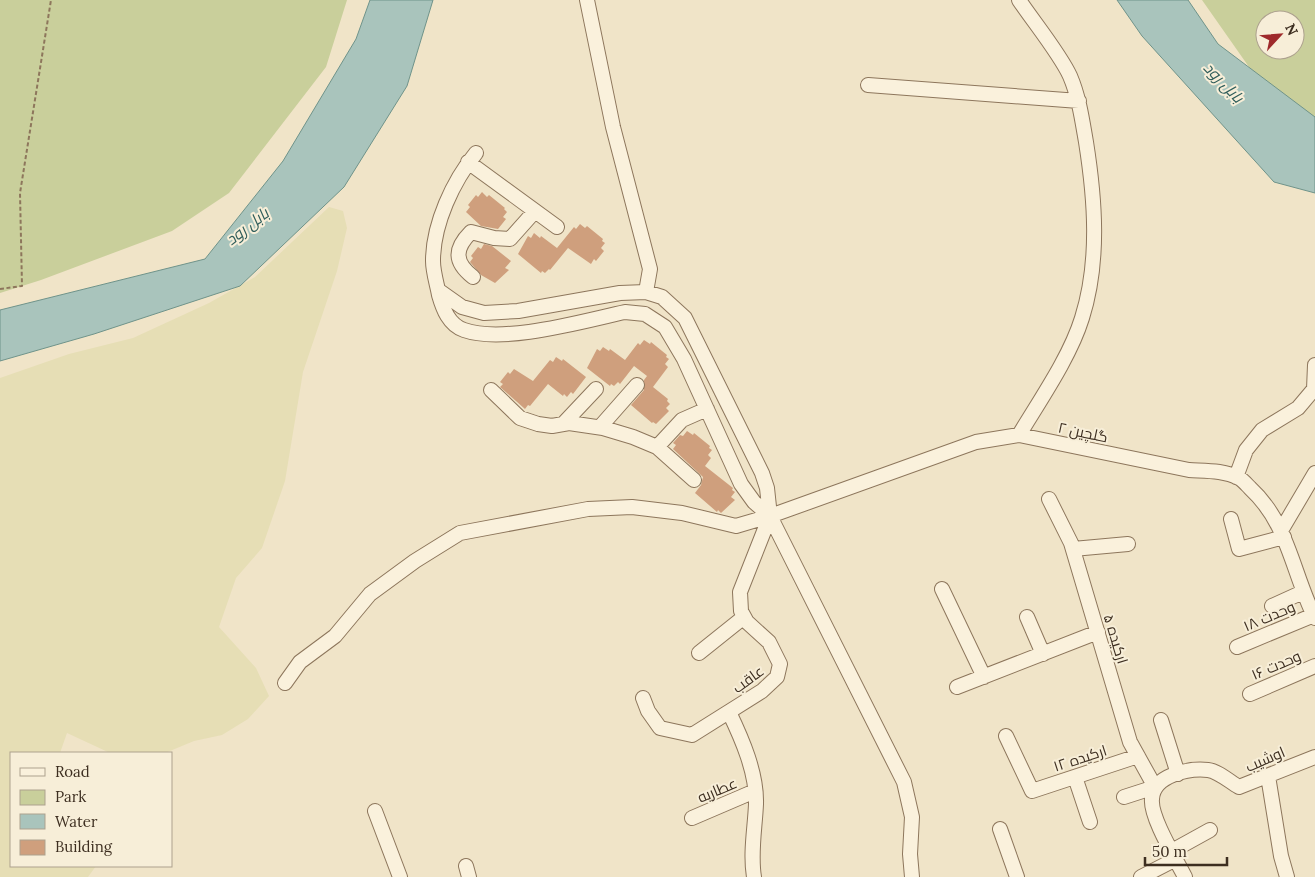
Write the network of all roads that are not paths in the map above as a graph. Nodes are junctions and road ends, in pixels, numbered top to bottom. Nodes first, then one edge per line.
1 (587, 0) edge
2 (1019, 0) edge
3 (868, 85) dead end
4 (1079, 101) junction
5 (535, 211) junction
6 (557, 227) dead end
7 (473, 277) dead end
8 (438, 290) junction
9 (646, 292) junction
10 (702, 353) junction
11 (684, 359) junction
12 (1315, 364) edge
13 (638, 385) dead end
14 (596, 389) dead end
15 (491, 390) dead end
16 (707, 409) junction
17 (563, 424) junction
18 (600, 427) junction
19 (1019, 435) junction
20 (657, 447) junction
21 (1315, 473) edge
22 (1236, 477) junction
23 (694, 480) dead end
24 (1048, 500) dead end
25 (770, 516) junction
26 (1231, 519) dead end
27 (1283, 533) junction
28 (1128, 544) dead end
29 (1073, 549) junction
30 (942, 589) dead end
31 (1303, 592) junction
32 (1272, 606) dead end
33 (1314, 616) edge
34 (744, 617) junction
35 (1027, 617) dead end
36 (1098, 632) junction
37 (1237, 647) dead end
38 (699, 653) dead end
39 (1043, 654) junction
40 (1315, 666) edge
41 (984, 677) junction
42 (286, 683) dead end
43 (957, 687) dead end
44 (1250, 694) dead end
45 (643, 698) dead end
46 (729, 712) junction
47 (1161, 720) dead end
48 (1006, 736) dead end
49 (1138, 756) junction
50 (1315, 757) edge
51 (1178, 774) junction
52 (1268, 776) junction
53 (1075, 777) junction
54 (1155, 787) junction
55 (755, 791) junction
56 (1124, 797) dead end
57 (375, 811) dead end
58 (692, 818) dead end
59 (1090, 822) dead end
60 (1000, 829) dead end
61 (1210, 830) dead end
62 (1174, 855) junction
63 (400, 877) edge
64 (754, 877) edge
65 (912, 877) edge
66 (1017, 877) edge
67 (1142, 877) edge
68 (1185, 877) edge
69 (1287, 877) edge

1 - 9 street
2 - 4 street
3 - 4 street
4 - 19 street
5 - 6 street
5 - 7 street
5 - 8 street
8 - 9 street
8 - 11 street
9 - 10 street
10 - 11 street
10 - 25 street
11 - 16 street
12 - 22 street
13 - 18 street
14 - 17 street
15 - 17 street
16 - 20 street
16 - 25 street
17 - 18 street
18 - 20 street
19 - 22 street, گلچین ۲
19 - 25 street, گلچین ۲
20 - 23 street
21 - 27 street
22 - 27 street, گلچین ۲
24 - 29 street, ارکیده ۵
25 - 34 street
25 - 42 street, گلچین ۲
25 - 65 street
26 - 27 street
27 - 31 street, گلچین ۲
28 - 29 street
29 - 36 street, ارکیده ۵
30 - 41 street
31 - 32 street
31 - 33 street, گلچین ۲
33 - 37 street, وحدت ۱۸
34 - 38 street
34 - 46 street, عاقب
35 - 39 street
36 - 39 street
36 - 49 street, ارکیده ۵
39 - 41 street
40 - 44 street, وحدت ۱۶
41 - 43 street
45 - 46 street, عاقب
46 - 55 street
47 - 51 street
48 - 53 street, ارکیده ۱۲
49 - 53 street, ارکیده ۱۲
49 - 54 street, ارکیده ۵
50 - 52 street, اوشیب
51 - 52 street, اوشیب
51 - 54 street, اوشیب
52 - 69 street
53 - 59 street
54 - 56 street, اوشیب
54 - 62 street
55 - 58 street, عطاریه
55 - 64 street
57 - 63 street
60 - 66 street
61 - 62 street
62 - 67 street
62 - 68 street

